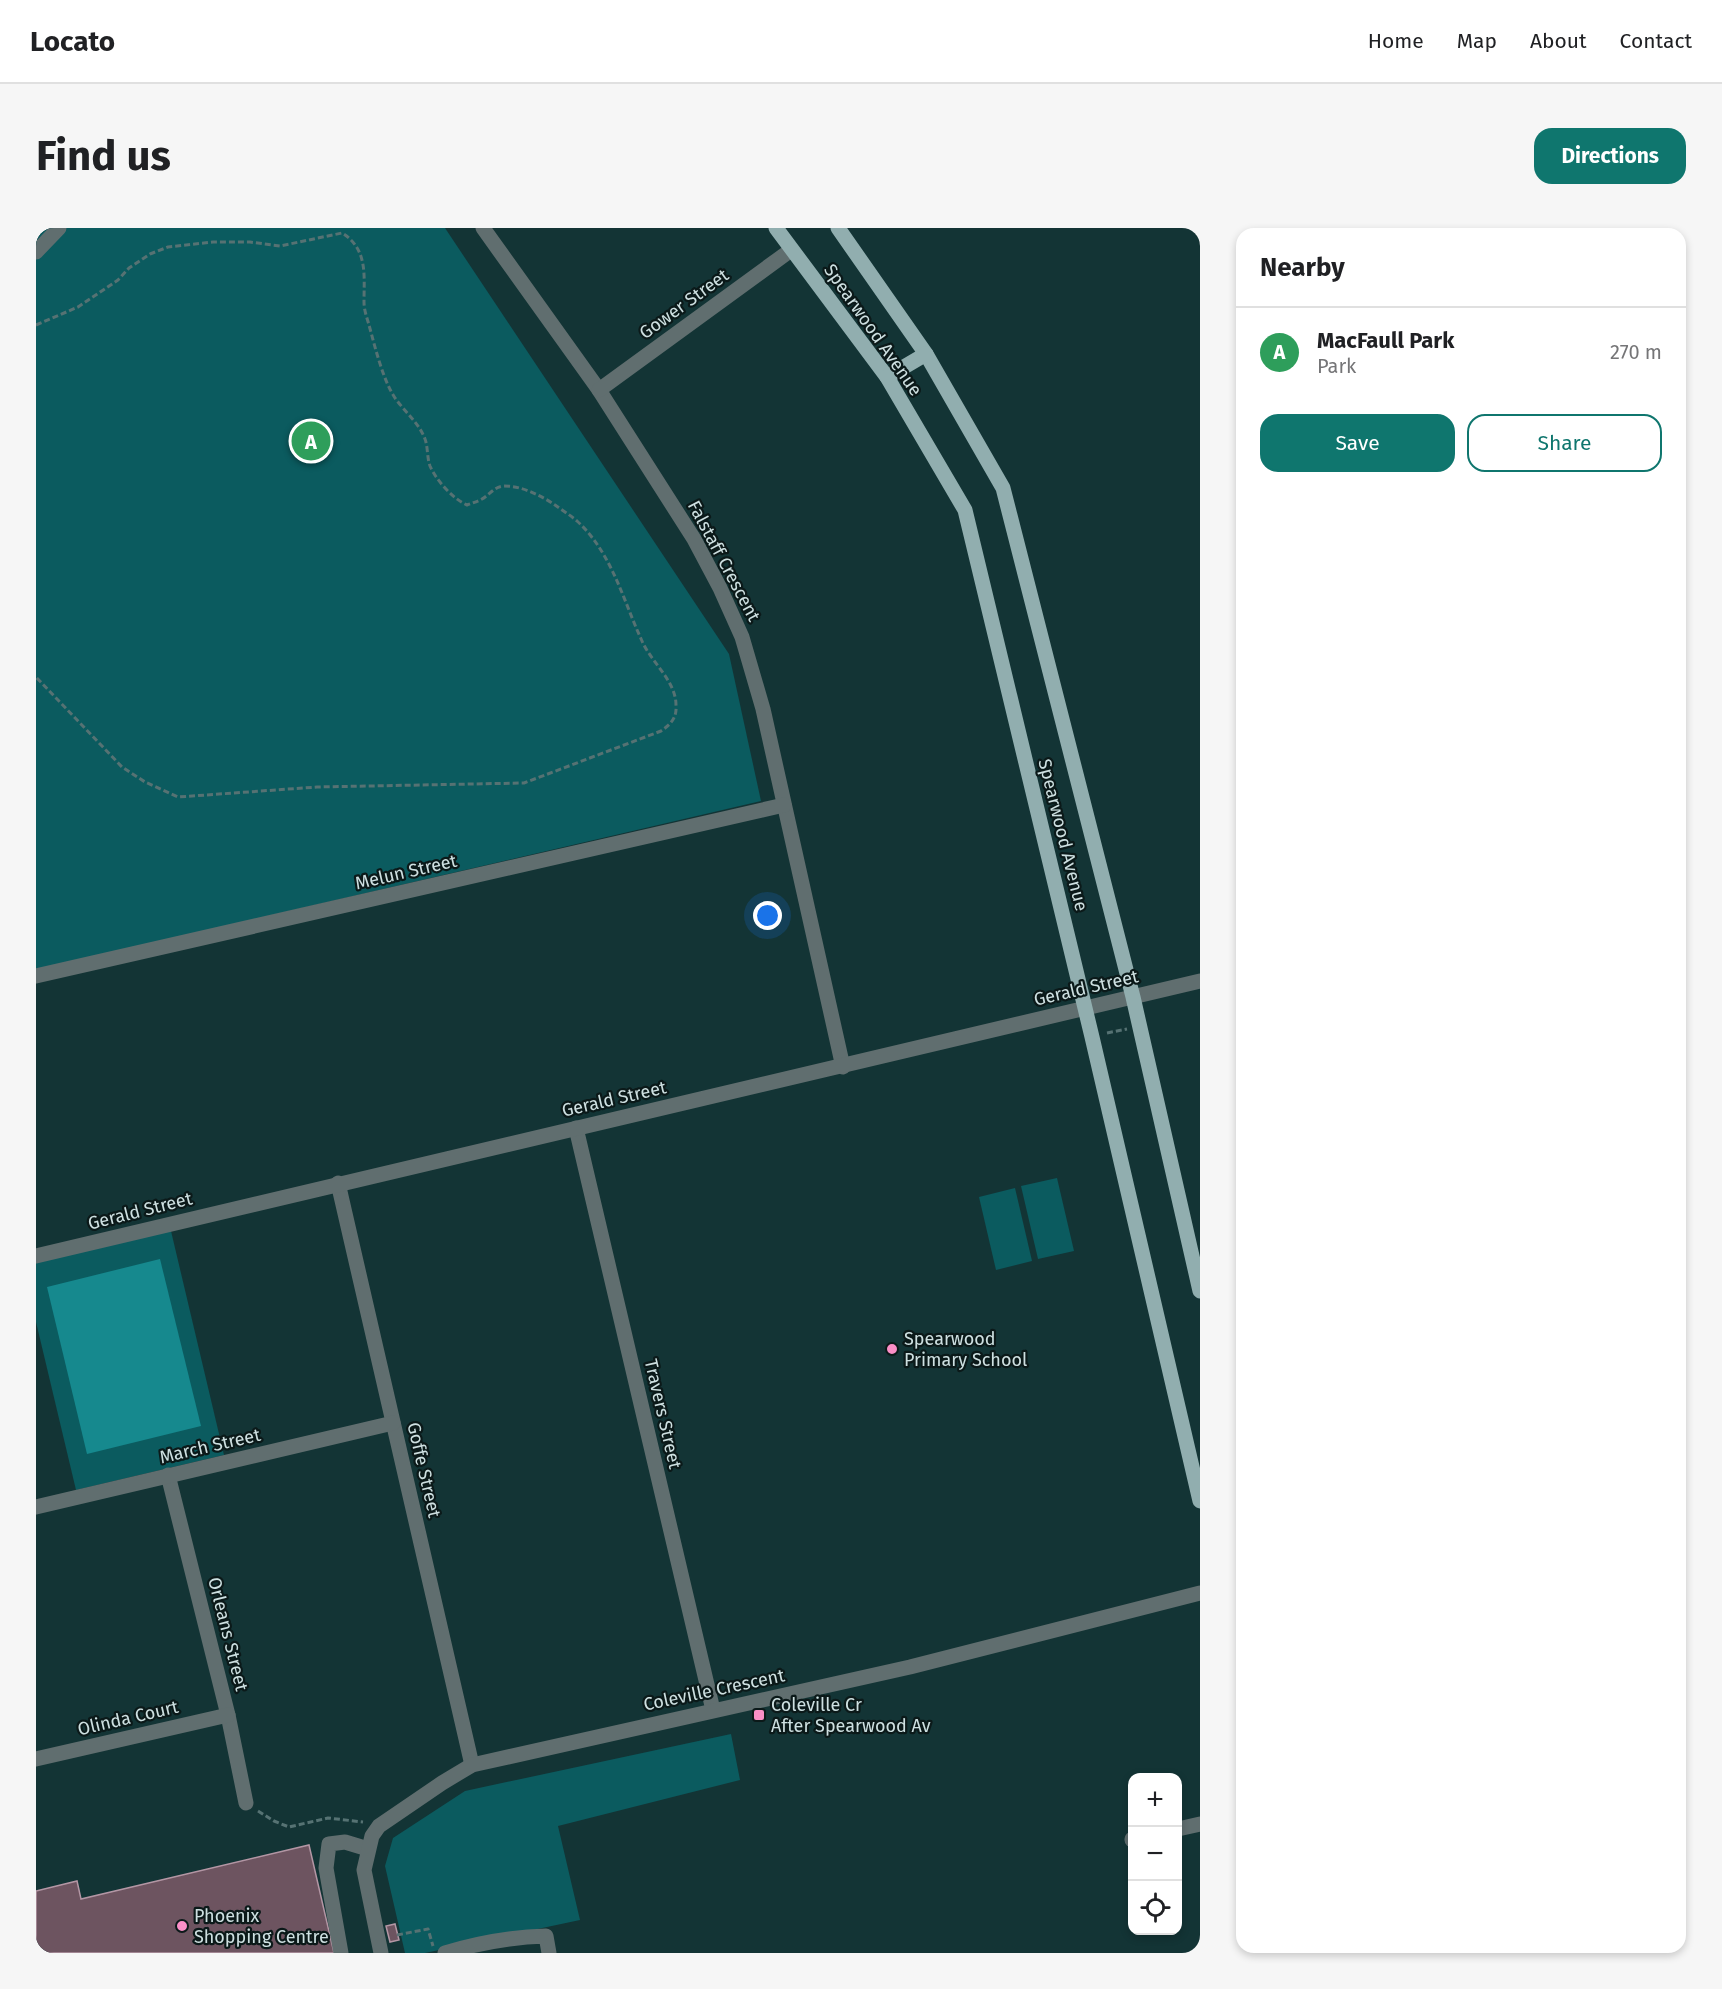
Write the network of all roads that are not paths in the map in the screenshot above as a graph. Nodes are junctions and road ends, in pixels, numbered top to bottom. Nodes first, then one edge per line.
1 (59, 228) edge
2 (483, 228) edge
3 (776, 228) edge
4 (838, 228) edge
5 (791, 250) junction
6 (36, 252) edge
7 (926, 354) junction
8 (887, 377) junction
9 (599, 390) junction
10 (784, 805) junction
11 (36, 976) edge
12 (1200, 981) edge
13 (1133, 997) junction
14 (1085, 1007) junction
15 (843, 1067) junction
16 (576, 1128) junction
17 (338, 1183) junction
18 (36, 1256) edge
19 (1200, 1292) edge
20 (393, 1423) junction
21 (168, 1475) junction
22 (1200, 1500) edge
23 (36, 1507) edge
24 (1200, 1593) edge
25 (713, 1710) junction
26 (228, 1715) junction
27 (36, 1759) edge
28 (472, 1765) junction
29 (246, 1803) road end
30 (1200, 1824) edge
31 (1182, 1828) edge
32 (368, 1849) junction
33 (341, 1953) edge
34 (381, 1953) edge
35 (445, 1953) edge
36 (549, 1953) edge

1 - 6 street
2 - 9 street, Falstaff Crescent
3 - 5 main road, Spearwood Avenue
4 - 7 main road, Spearwood Avenue
5 - 8 main road, Spearwood Avenue
5 - 9 street, Gower Street
7 - 8 main road
7 - 13 main road, Spearwood Avenue
8 - 14 main road, Spearwood Avenue
9 - 10 street, Falstaff Crescent
10 - 11 street, Melun Street
10 - 15 street, Falstaff Crescent
12 - 13 street, Gerald Street
13 - 14 street, Gerald Street
13 - 19 main road, Spearwood Avenue
14 - 15 street, Gerald Street
14 - 22 main road, Spearwood Avenue
15 - 16 street, Gerald Street
16 - 17 street, Gerald Street
16 - 25 street, Travers Street
17 - 18 street, Gerald Street
17 - 20 street, Goffe Street
20 - 21 street, March Street
20 - 28 street, Goffe Street
21 - 23 street, March Street
21 - 26 street, Orleans Street
24 - 25 street, Coleville Crescent
25 - 28 street, Coleville Crescent
26 - 27 street, Olinda Court
26 - 29 street, Orleans Street
28 - 32 street, Coleville Crescent
30 - 31 street
32 - 33 street
32 - 34 street
35 - 36 street

